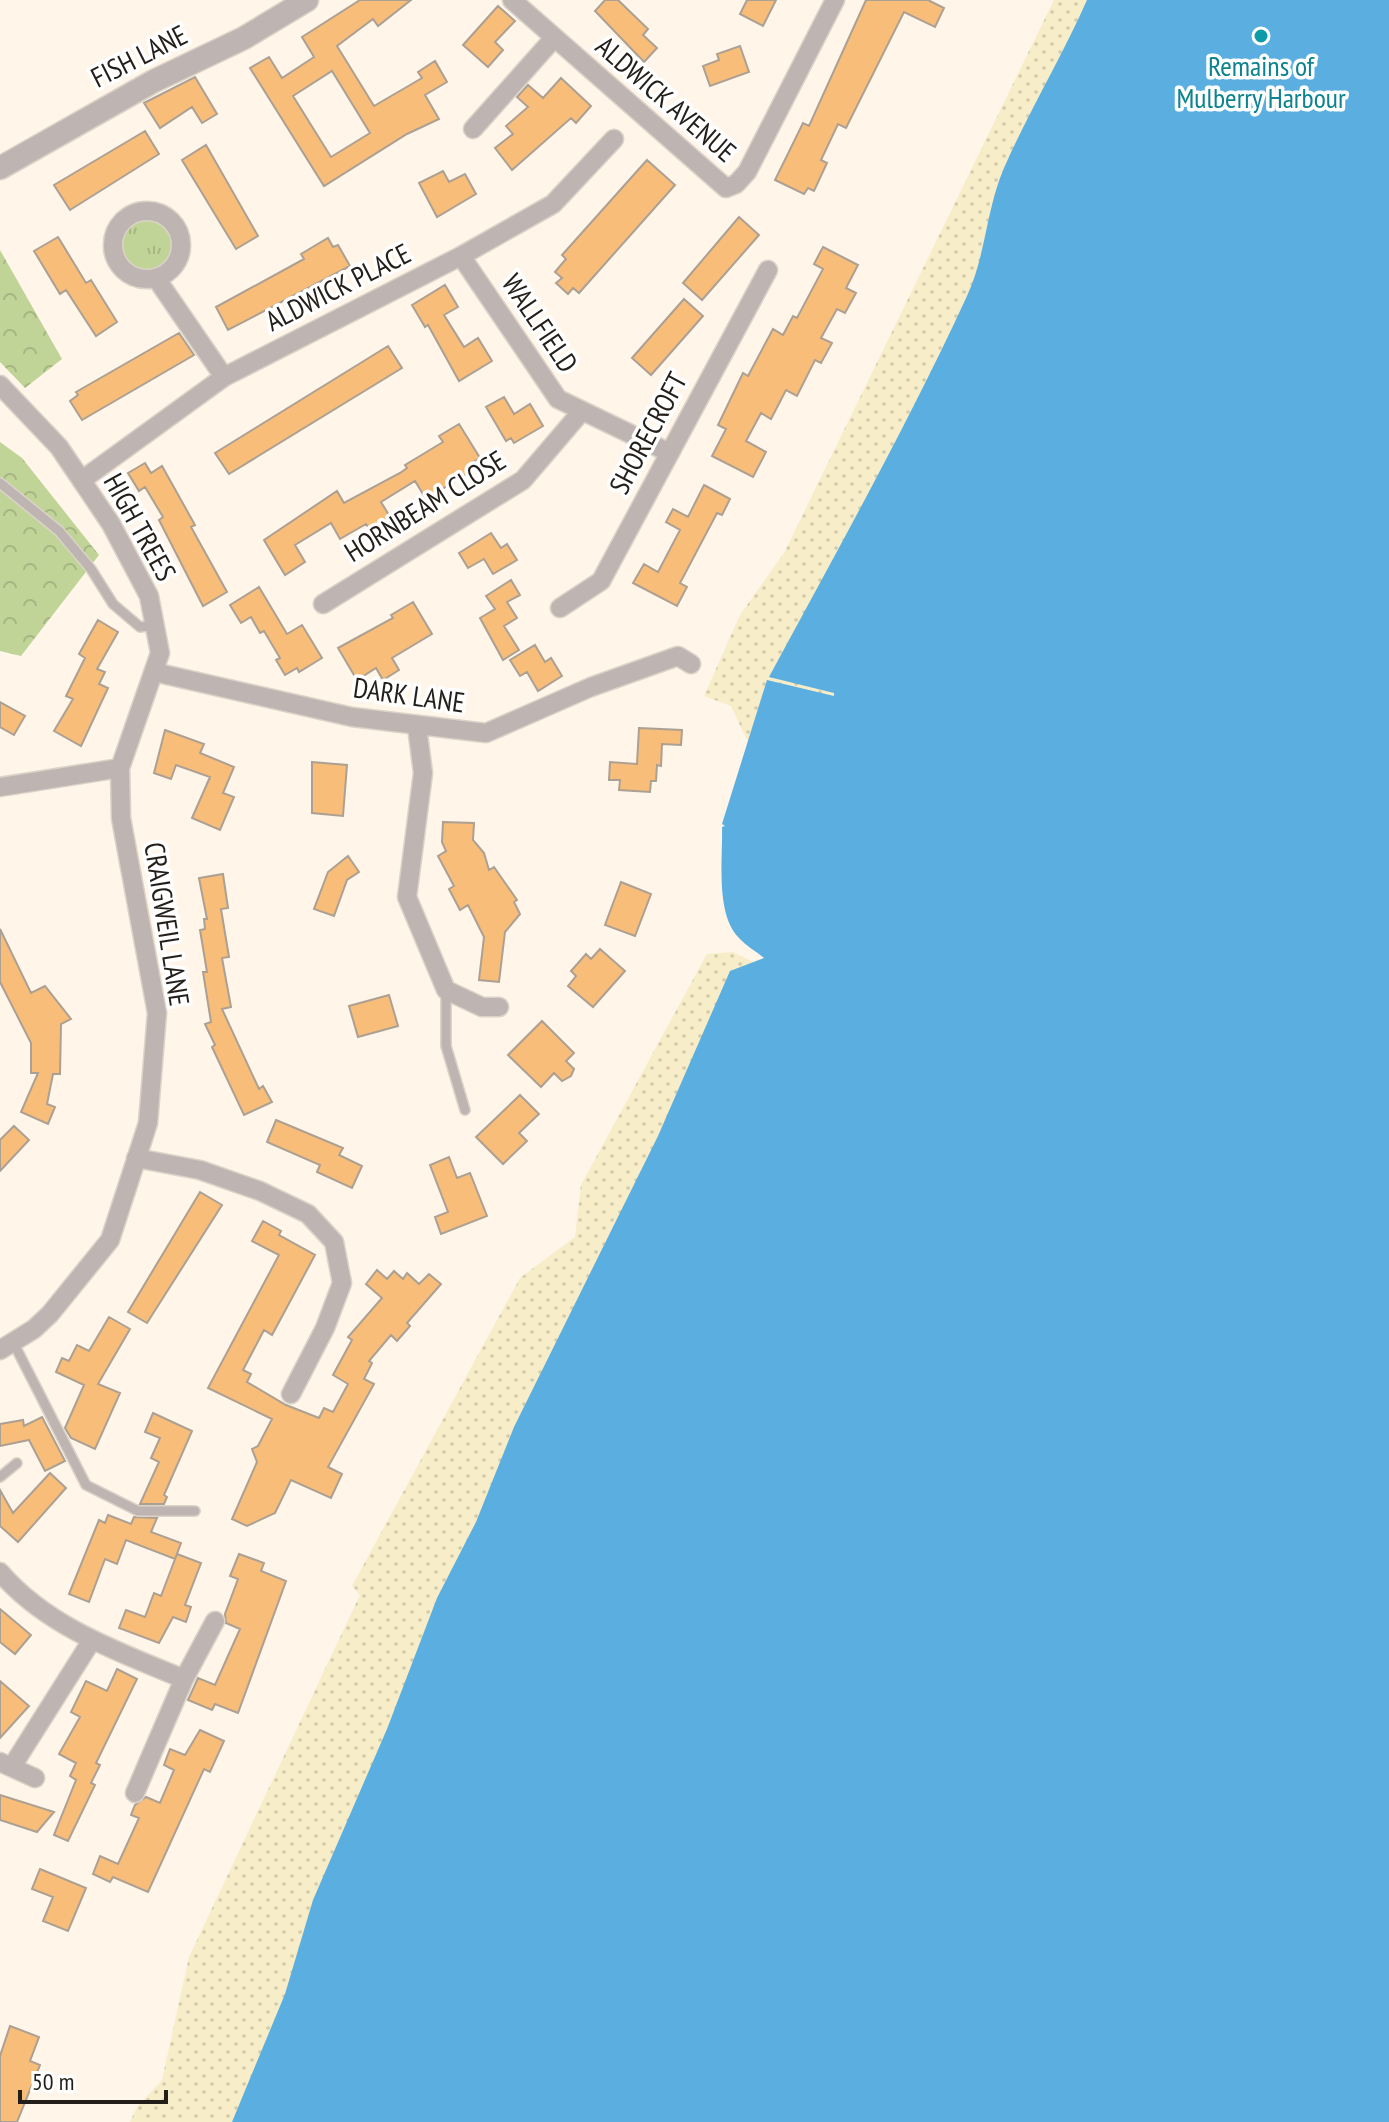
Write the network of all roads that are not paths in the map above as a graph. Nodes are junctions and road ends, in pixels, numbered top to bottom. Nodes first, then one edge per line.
1 (307, 0) edge
2 (512, 0) edge
3 (835, 0) edge
4 (554, 38) junction
5 (473, 129) dead end
6 (614, 139) dead end
7 (0, 168) edge
8 (461, 256) junction
9 (768, 270) dead end
10 (156, 278) dead end
11 (224, 377) junction
12 (0, 385) edge
13 (582, 411) junction
14 (670, 453) junction
15 (82, 480) junction
16 (0, 483) edge
17 (323, 604) dead end
18 (560, 608) dead end
19 (155, 625) junction
20 (691, 664) dead end
21 (154, 672) junction
22 (417, 727) junction
23 (120, 768) junction
24 (0, 787) edge
25 (446, 990) junction
26 (499, 1007) dead end
27 (465, 1110) dead end
28 (136, 1158) junction
29 (6, 1346) edge
30 (291, 1394) dead end
31 (17, 1463) dead end
32 (0, 1477) edge
33 (195, 1511) dead end
34 (0, 1572) edge
35 (215, 1621) dead end
36 (92, 1640) junction
37 (184, 1679) junction
38 (7, 1764) edge
39 (35, 1778) dead end
40 (135, 1793) dead end

1 - 7 street, FISH LANE
2 - 4 street, ALDWICK AVENUE
3 - 4 street, ALDWICK AVENUE
4 - 5 street
6 - 8 street, ALDWICK PLACE
8 - 11 street, ALDWICK PLACE
8 - 13 street, WALLFIELD
9 - 14 street, SHORECROFT
10 - 11 street
11 - 15 street, ALDWICK PLACE
12 - 15 street, HIGH TREES
13 - 14 street, WALLFIELD
13 - 17 street, HORNBEAM CLOSE
14 - 18 street, SHORECROFT
15 - 19 street, HIGH TREES
16 - 19 lane
19 - 21 street, HIGH TREES
20 - 22 street, DARK LANE
21 - 22 street, DARK LANE
21 - 23 street, HIGH TREES
22 - 25 street
23 - 24 street
23 - 28 street, CRAIGWEIL LANE
25 - 26 street
25 - 27 lane
28 - 29 street, CRAIGWEIL LANE
28 - 30 street
29 - 33 lane
31 - 32 lane
34 - 36 street
35 - 37 street
36 - 37 street
36 - 38 street
37 - 40 street
38 - 39 street

